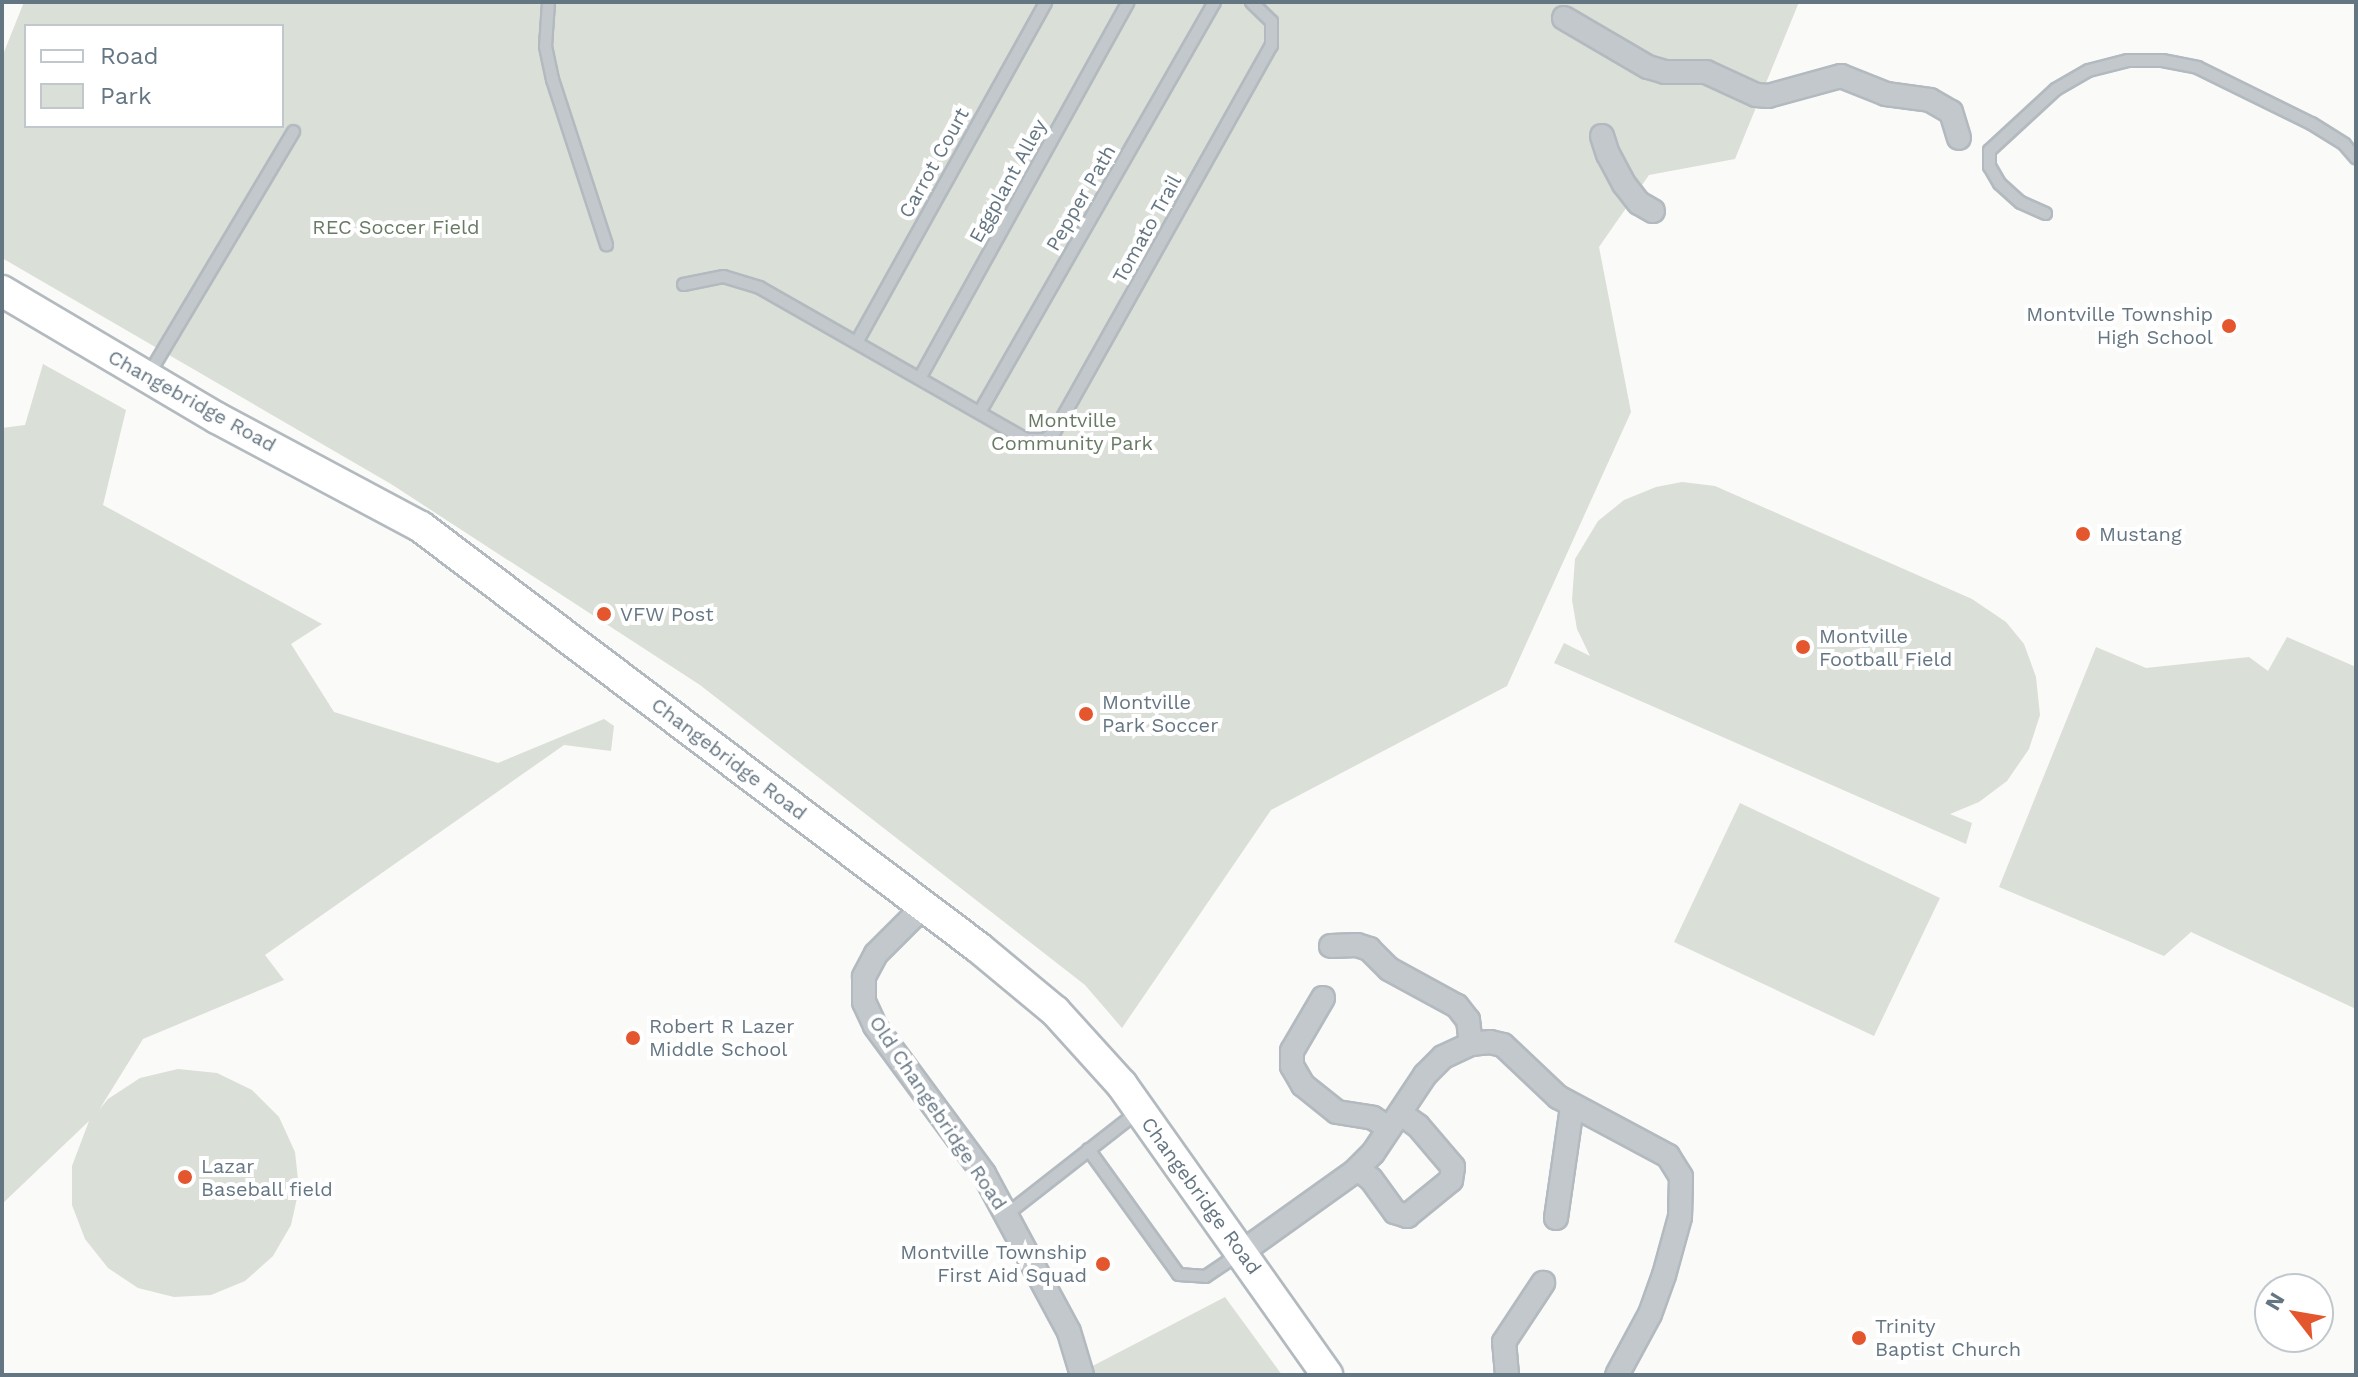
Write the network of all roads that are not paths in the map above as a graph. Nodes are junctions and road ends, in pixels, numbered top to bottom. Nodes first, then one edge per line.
1 (548, 2) edge
2 (1045, 2) edge
3 (1127, 2) edge
4 (1214, 2) edge
5 (1251, 2) edge
6 (1564, 18) dead end
7 (293, 131) dead end
8 (1602, 136) dead end
9 (1959, 138) dead end
10 (2356, 158) edge
11 (1653, 211) dead end
12 (2045, 213) dead end
13 (606, 244) dead end
14 (683, 284) dead end
15 (2, 291) edge
16 (856, 342) junction
17 (147, 377) junction
18 (919, 378) junction
19 (979, 412) junction
20 (924, 906) junction
21 (1331, 946) dead end
22 (1323, 998) dead end
23 (1471, 1044) junction
24 (1572, 1107) junction
25 (1140, 1110) junction
26 (1394, 1121) junction
27 (1088, 1149) junction
28 (1358, 1169) junction
29 (1006, 1214) junction
30 (1556, 1218) dead end
31 (1242, 1252) junction
32 (1543, 1283) dead end
33 (1082, 1375) edge
34 (1327, 1375) edge
35 (1507, 1375) edge
36 (1617, 1375) edge

1 - 13 lane
2 - 16 lane, Carrot Court
3 - 18 lane, Eggplant Alley
4 - 19 lane, Pepper Path
5 - 19 lane, Tomato Trail
6 - 9 street
7 - 17 lane
8 - 11 street
10 - 12 lane
14 - 16 lane
15 - 17 main road, Changebridge Road
16 - 18 lane
17 - 20 main road, Changebridge Road
18 - 19 lane
20 - 25 main road, Changebridge Road
20 - 29 street, Old Changebridge Road
21 - 23 street
22 - 26 street
23 - 24 street
23 - 26 street
24 - 30 street
24 - 36 street
25 - 27 lane
25 - 31 main road, Changebridge Road
26 - 28 street
26 - 28 street
27 - 29 lane
27 - 31 lane
28 - 31 street
29 - 33 street, Old Changebridge Road
31 - 34 main road, Changebridge Road
32 - 35 street

